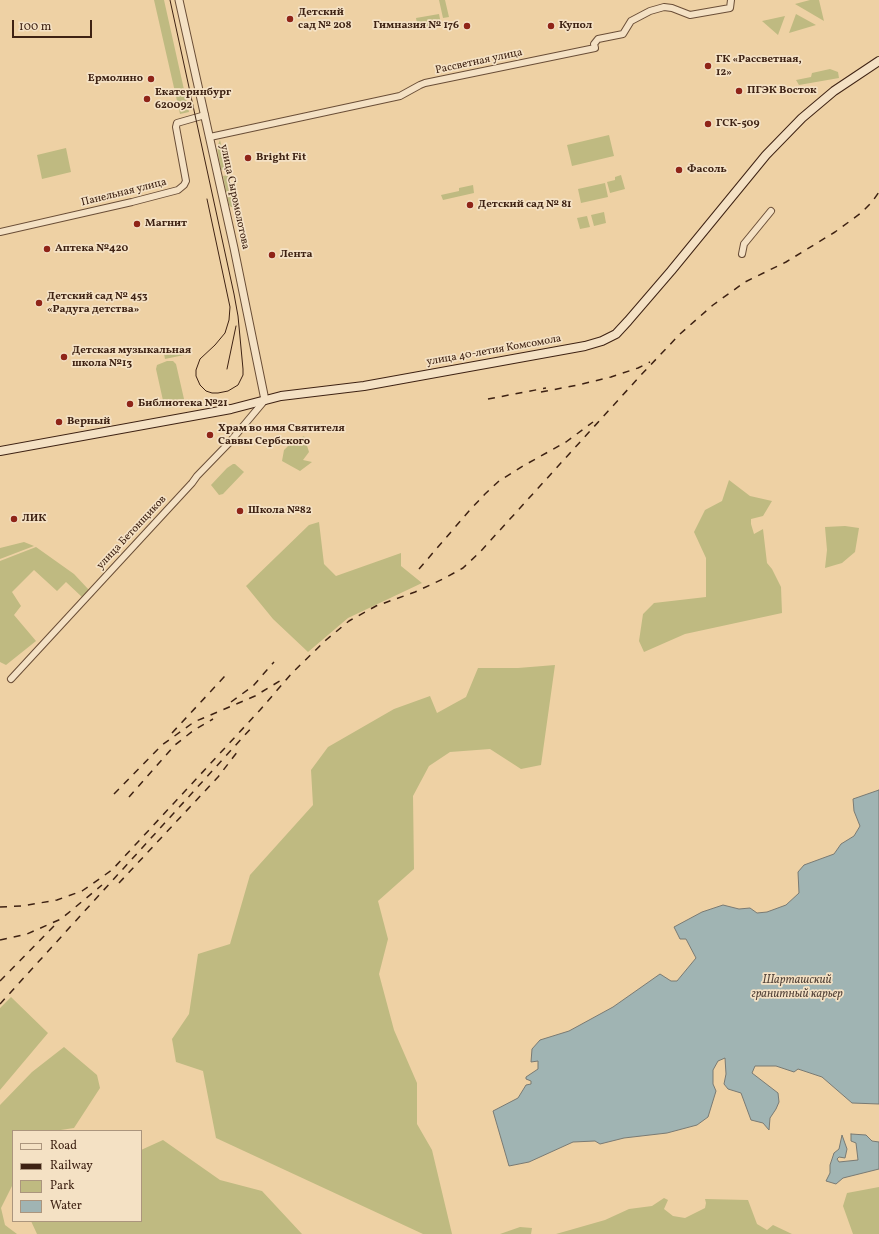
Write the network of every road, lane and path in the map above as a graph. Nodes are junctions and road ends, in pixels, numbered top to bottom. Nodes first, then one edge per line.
1 (179, 0) edge
2 (731, 0) edge
3 (879, 61) edge
4 (205, 116) junction
5 (210, 137) junction
6 (771, 211) dead end
7 (0, 232) edge
8 (742, 254) dead end
9 (265, 400) junction
10 (0, 451) edge
11 (11, 679) dead end

1 - 4 street, улица Сыромолотова
2 - 5 street, Рассветная улица
3 - 9 main road, улица 40-летия Комсомола
4 - 5 street, улица Сыромолотова
4 - 7 street, Панельная улица
5 - 9 street, улица Сыромолотова
6 - 8 street
9 - 10 main road, улица 40-летия Комсомола
9 - 11 street, улица Бетонщиков

